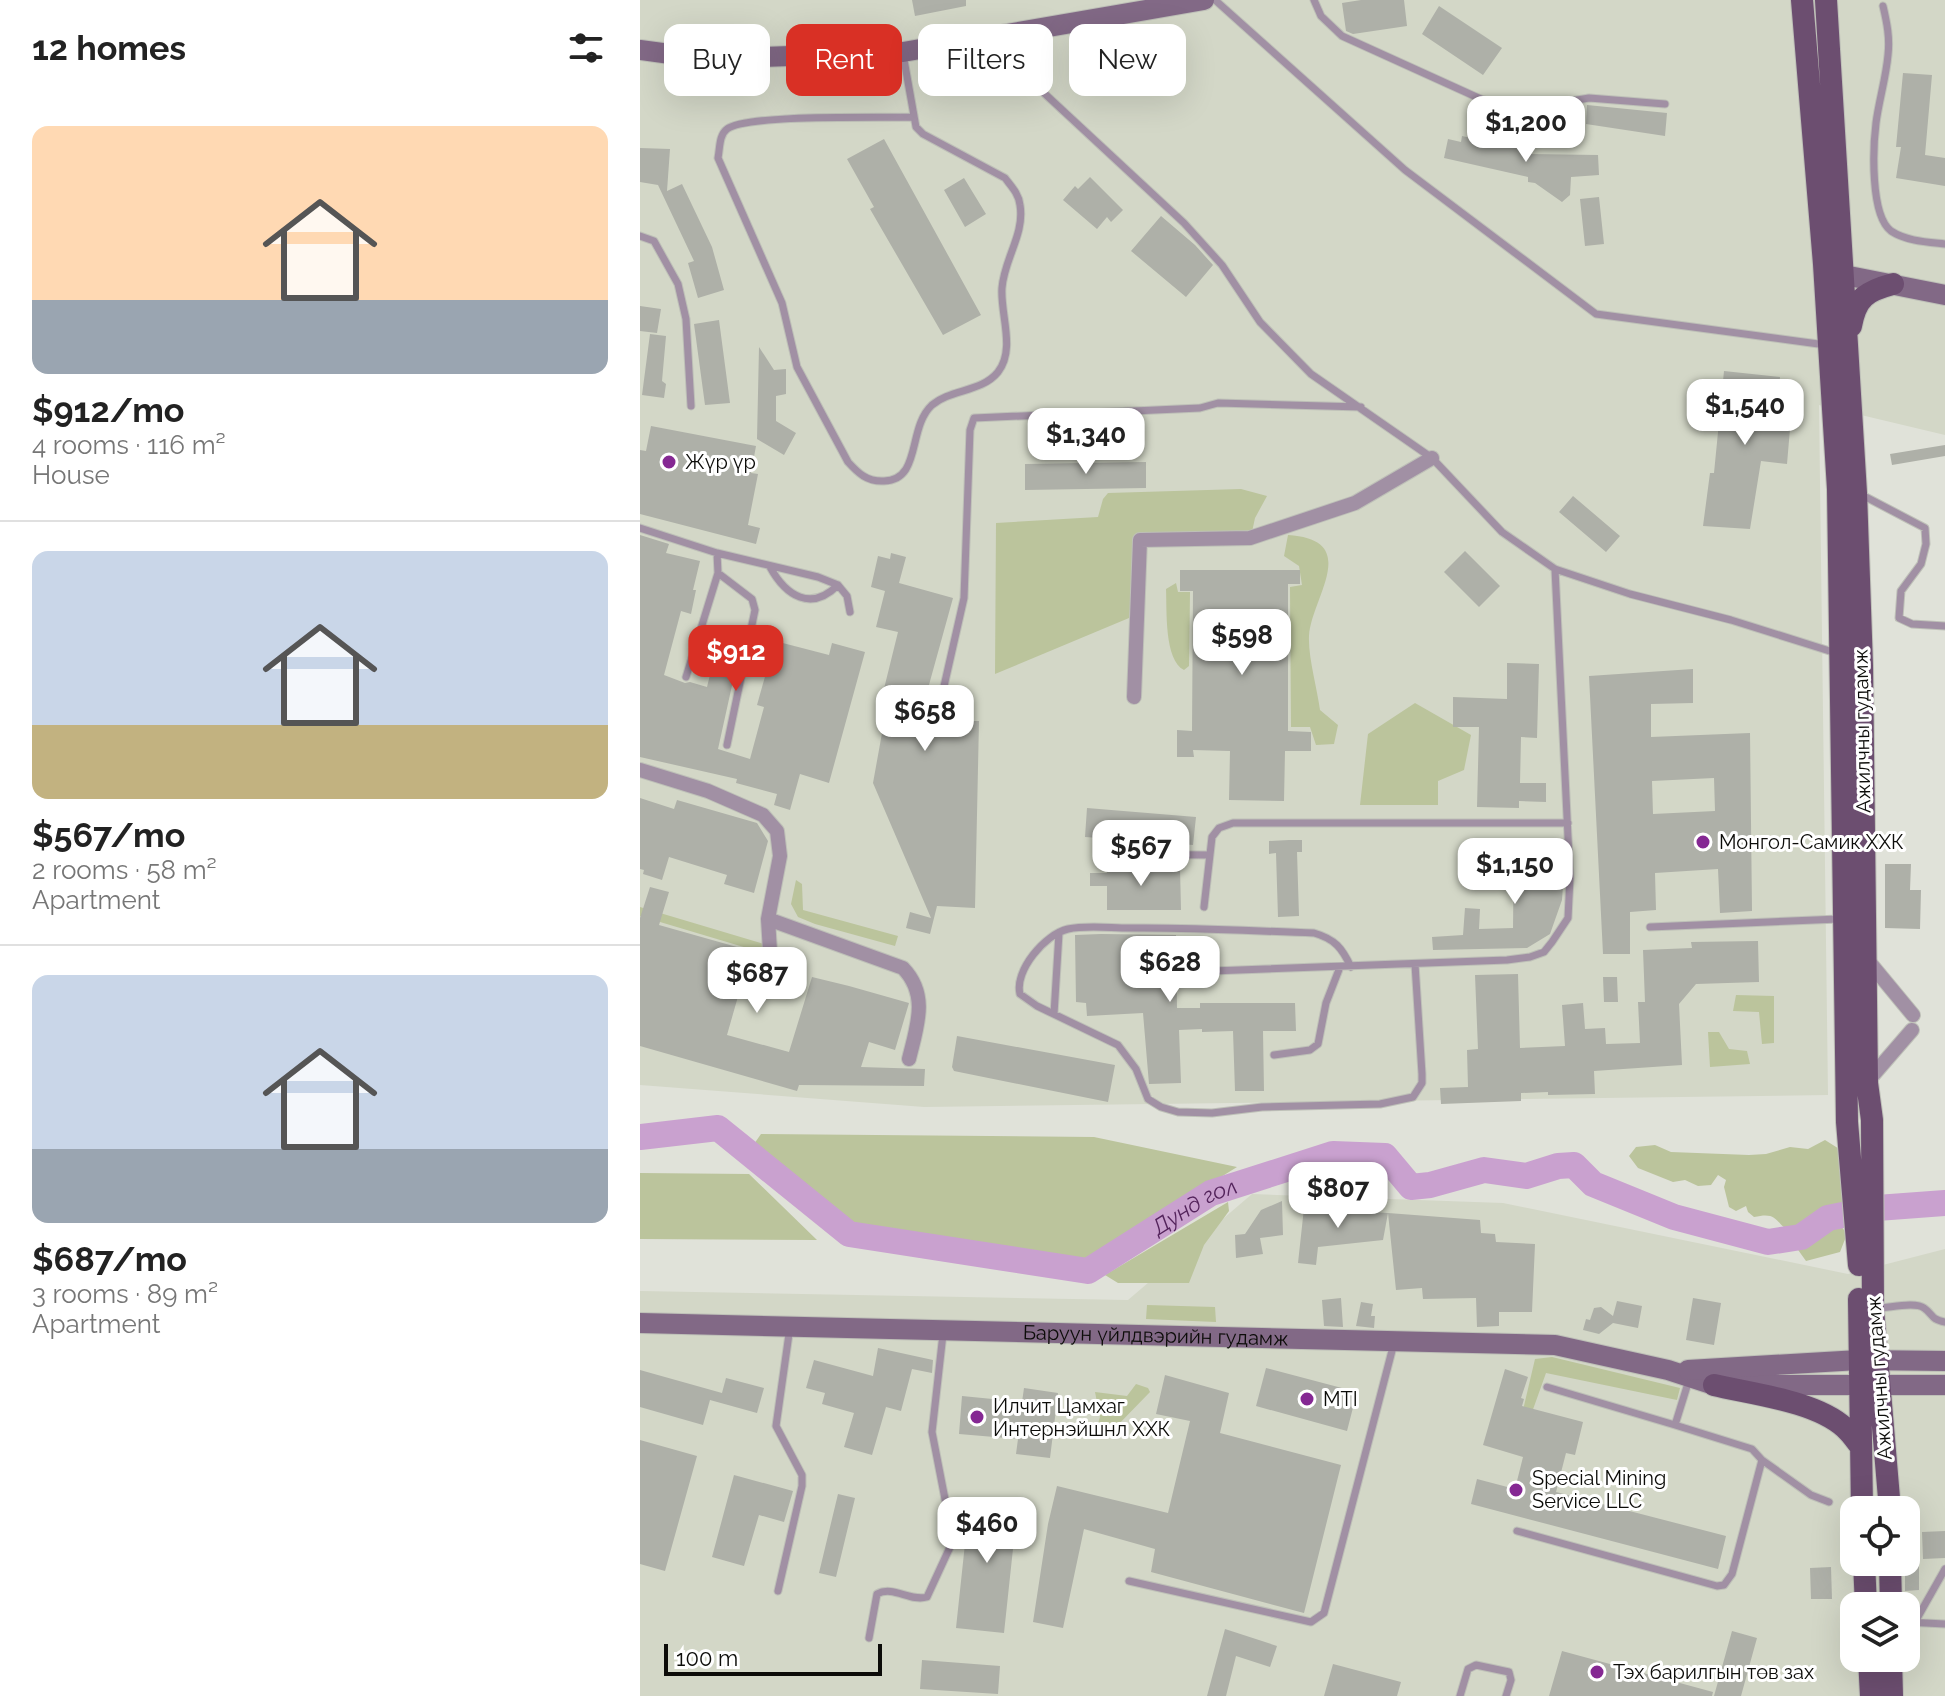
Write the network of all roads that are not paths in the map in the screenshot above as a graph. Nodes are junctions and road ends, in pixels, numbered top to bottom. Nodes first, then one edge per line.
1 (1204, 0) edge
2 (1215, 0) edge
3 (1314, 0) edge
4 (1792, 0) edge
5 (1802, 0) edge
6 (1826, 0) edge
7 (1883, 6) dead end
8 (1053, 25) edge
9 (1804, 32) junction
10 (918, 49) edge
11 (640, 50) edge
12 (903, 52) junction
13 (1047, 96) edge
14 (1665, 104) dead end
15 (912, 117) junction
16 (640, 236) edge
17 (1945, 244) edge
18 (1844, 275) junction
19 (1893, 284) junction
20 (1945, 295) edge
21 (1837, 344) junction
22 (691, 406) dead end
23 (1363, 407) junction
24 (1432, 458) junction
25 (1856, 493) junction
26 (640, 528) edge
27 (717, 553) junction
28 (770, 567) junction
29 (1555, 569) junction
30 (718, 573) junction
31 (838, 585) junction
32 (850, 612) dead end
33 (1945, 626) edge
34 (1842, 655) junction
35 (686, 677) dead end
36 (942, 695) dead end
37 (1134, 697) dead end
38 (727, 745) dead end
39 (640, 770) edge
40 (1568, 823) junction
41 (1099, 854) dead end
42 (1209, 855) junction
43 (1204, 907) dead end
44 (768, 919) junction
45 (1845, 919) junction
46 (1650, 927) dead end
47 (1059, 933) junction
48 (770, 951) dead end
49 (1865, 957) junction
50 (1415, 964) junction
51 (1340, 967) junction
52 (1351, 967) junction
53 (1212, 971) dead end
54 (1054, 1014) junction
55 (1274, 1055) dead end
56 (909, 1059) dead end
57 (1867, 1083) junction
58 (1866, 1274) junction
59 (1873, 1309) junction
60 (1945, 1322) edge
61 (640, 1323) edge
62 (790, 1327) junction
63 (944, 1332) junction
64 (1395, 1341) junction
65 (1868, 1360) junction
66 (1945, 1361) edge
67 (1668, 1370) junction
68 (1690, 1378) junction
69 (1714, 1385) junction
70 (1869, 1385) junction
71 (1945, 1385) edge
72 (1547, 1387) dead end
73 (1675, 1425) junction
74 (1861, 1447) junction
75 (1762, 1460) junction
76 (1862, 1496) edge
77 (1888, 1496) edge
78 (1829, 1502) dead end
79 (1517, 1531) dead end
80 (1945, 1569) edge
81 (1129, 1581) dead end
82 (778, 1591) dead end
83 (1920, 1607) edge
84 (1920, 1623) edge
85 (1945, 1624) edge
86 (869, 1638) dead end
87 (1870, 1672) edge
88 (1891, 1672) edge
89 (1460, 1696) edge
90 (1506, 1696) edge
91 (1871, 1696) edge
92 (1892, 1696) edge

1 - 8 street
2 - 21 lane
3 - 14 lane
4 - 9 street
5 - 9 main road, Ажилчны гудамж
6 - 18 main road, Ажилчны гудамж
7 - 17 lane
9 - 21 main road, Ажилчны гудамж
10 - 12 street
11 - 12 street
12 - 15 lane
13 - 23 lane
15 - 15 lane
16 - 22 lane
18 - 19 street
18 - 21 main road, Ажилчны гудамж
19 - 20 street
19 - 21 main road
21 - 25 main road, Ажилчны гудамж
21 - 34 main road, Ажилчны гудамж
23 - 24 lane
23 - 36 lane
24 - 29 lane
24 - 37 street
25 - 33 lane
25 - 49 main road, Ажилчны гудамж
26 - 27 lane
27 - 28 lane
27 - 30 lane
28 - 31 lane
28 - 31 lane
29 - 34 lane
29 - 40 lane
30 - 35 lane
30 - 38 lane
31 - 32 lane
34 - 45 main road, Ажилчны гудамж
39 - 44 street
40 - 42 lane
40 - 50 lane
41 - 42 lane
42 - 43 lane
44 - 48 street
44 - 56 street
45 - 46 lane
45 - 58 main road, Ажилчны гудамж
47 - 52 lane
47 - 54 lane
47 - 54 lane
49 - 57 main road, Ажилчны гудамж
49 - 57 street
50 - 52 lane
50 - 54 lane
51 - 52 lane
51 - 53 lane
51 - 55 lane
57 - 58 main road, Ажилчны гудамж
58 - 59 main road, Ажилчны гудамж
58 - 65 main road, Ажилчны гудамж
59 - 60 lane
59 - 65 main road, Ажилчны гудамж
61 - 62 street, Баруун үйлдвэрийн гудамж
62 - 63 street, Баруун үйлдвэрийн гудамж
62 - 82 lane
63 - 64 street, Баруун үйлдвэрийн гудамж
63 - 86 lane
64 - 67 street, Баруун үйлдвэрийн гудамж
64 - 81 lane
65 - 66 street, Баруун үйлдвэрийн гудамж
65 - 67 street, Баруун үйлдвэрийн гудамж
65 - 70 main road, Ажилчны гудамж
67 - 68 street, Баруун үйлдвэрийн гудамж
68 - 69 street, Баруун үйлдвэрийн гудамж
68 - 73 lane
69 - 70 street, Баруун үйлдвэрийн гудамж
69 - 74 main road
70 - 71 street, Баруун үйлдвэрийн гудамж
70 - 74 main road, Ажилчны гудамж
70 - 77 main road, Ажилчны гудамж
72 - 73 lane
73 - 75 lane
74 - 76 main road, Ажилчны гудамж
75 - 78 lane
75 - 79 lane
80 - 83 lane
84 - 85 lane
87 - 91 main road
88 - 92 main road
89 - 90 lane

